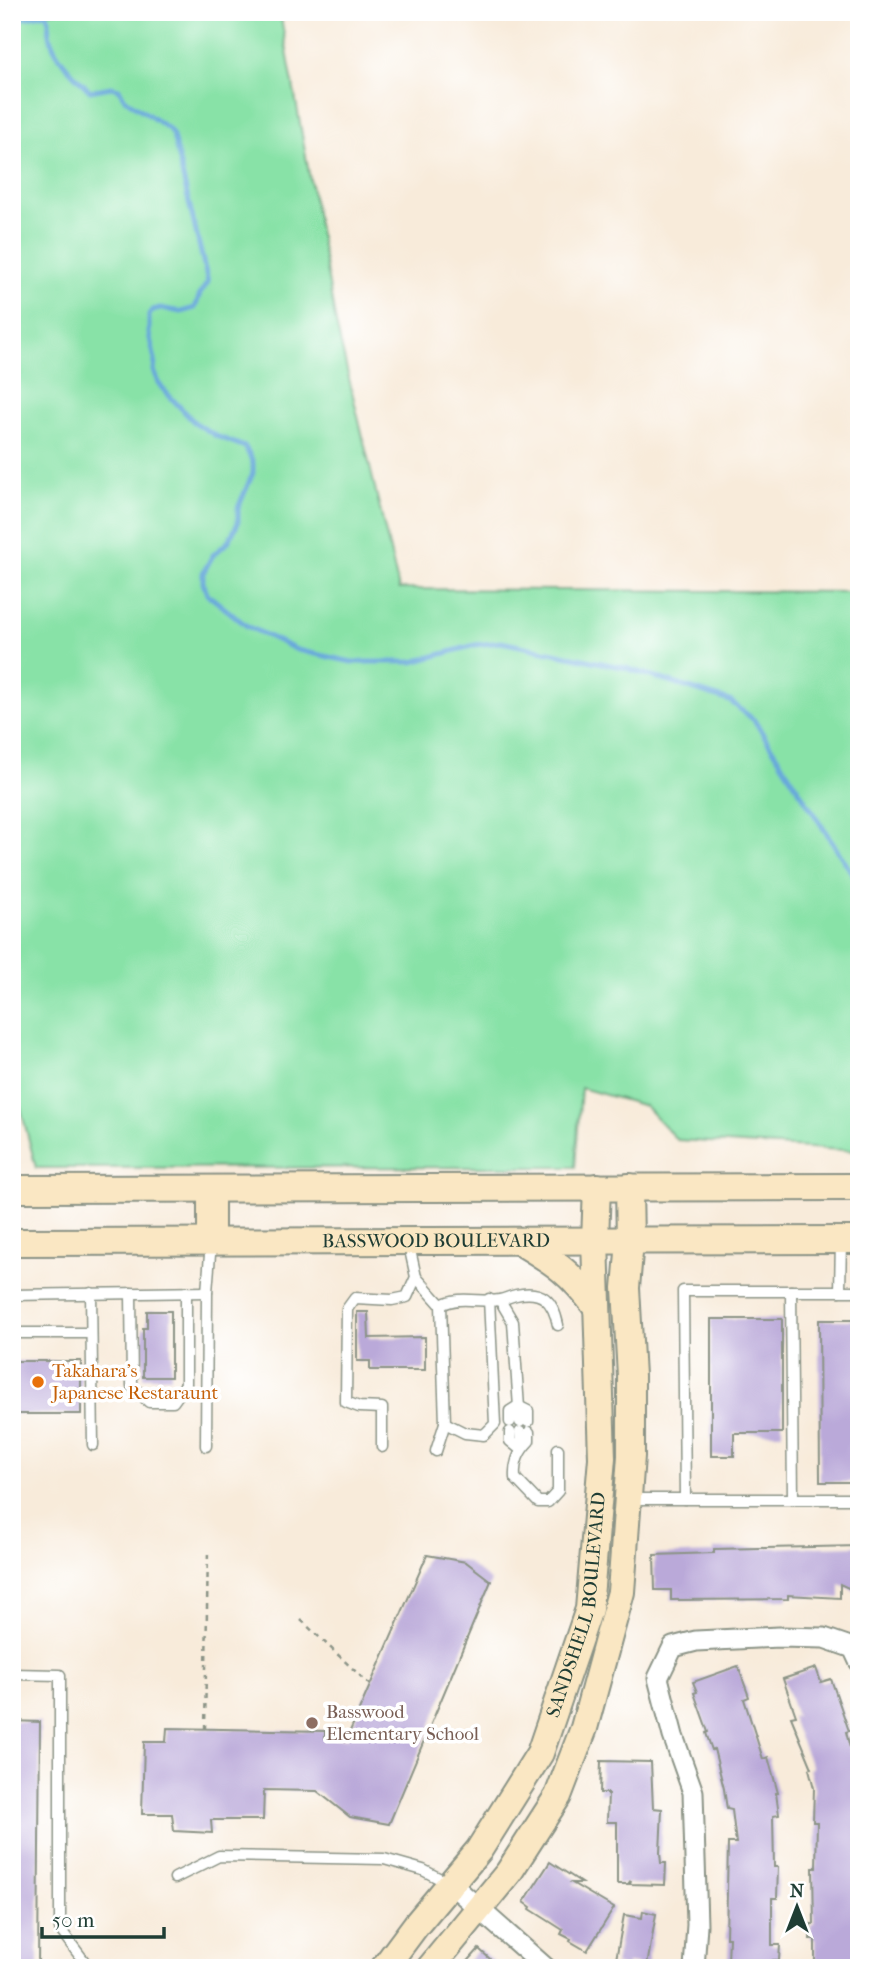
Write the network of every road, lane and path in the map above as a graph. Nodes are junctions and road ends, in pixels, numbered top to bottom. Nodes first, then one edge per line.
1 (597, 1187) junction
2 (629, 1187) junction
3 (859, 1187) edge
4 (12, 1189) edge
5 (211, 1190) junction
6 (517, 1240) junction
7 (595, 1240) junction
8 (850, 1240) edge
9 (211, 1241) junction
10 (408, 1241) junction
11 (630, 1241) junction
12 (12, 1242) edge
13 (416, 1277) junction
14 (791, 1291) junction
15 (840, 1291) junction
16 (859, 1291) edge
17 (186, 1292) junction
18 (207, 1292) junction
19 (91, 1293) junction
20 (131, 1293) junction
21 (12, 1294) edge
22 (495, 1300) junction
23 (440, 1306) junction
24 (597, 1308) junction
25 (558, 1325) dead end
26 (12, 1333) edge
27 (91, 1334) junction
28 (445, 1423) junction
29 (519, 1427) junction
30 (93, 1445) dead end
31 (206, 1446) dead end
32 (382, 1447) dead end
33 (558, 1449) dead end
34 (521, 1450) junction
35 (436, 1451) dead end
36 (628, 1499) junction
37 (685, 1499) junction
38 (793, 1499) junction
39 (859, 1499) edge
40 (208, 1549) dead end
41 (301, 1620) dead end
42 (856, 1655) edge
43 (12, 1674) edge
44 (370, 1685) dead end
45 (205, 1729) dead end
46 (175, 1878) dead end
47 (451, 1884) junction
48 (479, 1908) junction
49 (89, 1968) edge
50 (384, 1968) edge
51 (430, 1968) edge
52 (546, 1968) edge
53 (694, 1968) edge

1 - 2 main road
1 - 5 main road
1 - 7 main road, SANDSHELL BOULEVARD
2 - 3 main road
2 - 11 main road, SANDSHELL BOULEVARD
4 - 5 main road
5 - 9 main road
6 - 7 main road, BASSWOOD BOULEVARD
6 - 10 main road, BASSWOOD BOULEVARD
6 - 24 main road
7 - 11 main road, BASSWOOD BOULEVARD
7 - 24 main road, SANDSHELL BOULEVARD
8 - 11 main road, BASSWOOD BOULEVARD
8 - 15 lane
9 - 10 main road, BASSWOOD BOULEVARD
9 - 12 main road, BASSWOOD BOULEVARD
9 - 18 lane
10 - 13 lane
11 - 36 main road, SANDSHELL BOULEVARD
13 - 23 lane
13 - 32 lane
14 - 15 lane
14 - 37 lane
14 - 38 lane
15 - 16 lane
17 - 18 lane
17 - 20 lane
17 - 20 lane
18 - 31 lane
19 - 20 lane
19 - 21 lane
19 - 27 lane
22 - 23 lane
22 - 25 lane
22 - 28 lane
22 - 29 lane
23 - 28 lane
24 - 47 main road, SANDSHELL BOULEVARD
26 - 27 lane
27 - 30 lane
28 - 35 lane
29 - 34 lane
29 - 34 lane
33 - 34 lane
36 - 37 lane
36 - 48 main road, SANDSHELL BOULEVARD
37 - 38 lane
38 - 39 lane
40 - 45 path
41 - 44 path
42 - 53 street
43 - 49 lane
46 - 47 lane
47 - 48 street
47 - 50 main road, SANDSHELL BOULEVARD
48 - 51 main road, SANDSHELL BOULEVARD
48 - 52 street

